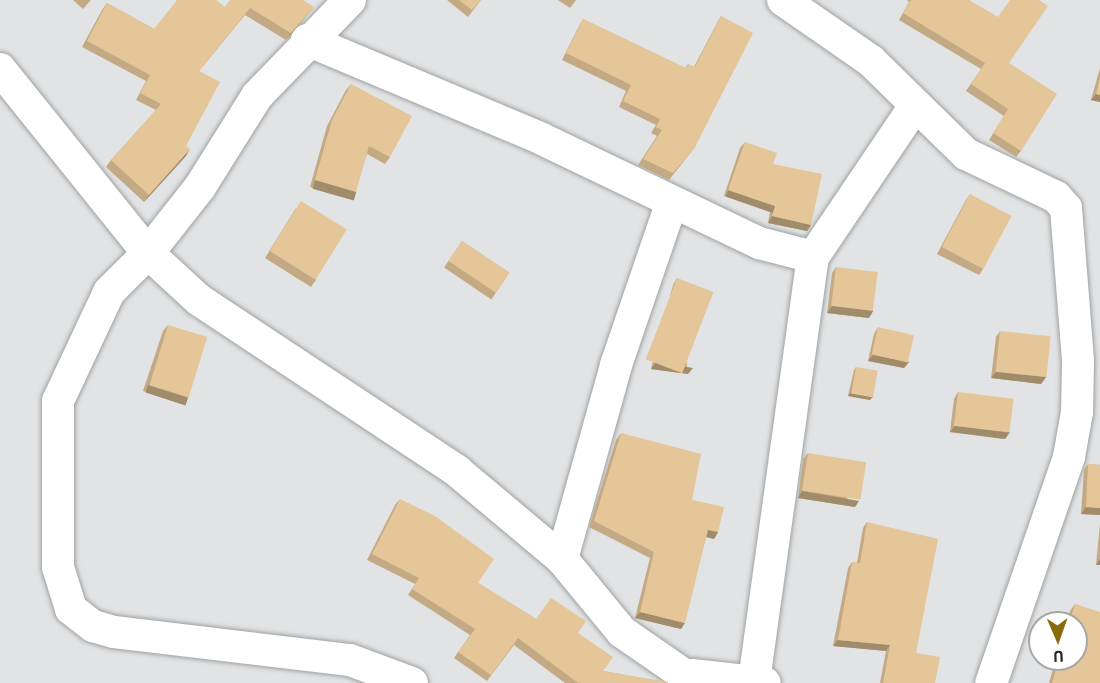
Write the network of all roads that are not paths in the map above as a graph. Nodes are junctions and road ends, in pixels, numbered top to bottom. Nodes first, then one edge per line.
1 (350, 0) edge
2 (783, 0) edge
3 (307, 40) junction
4 (0, 69) edge
5 (915, 106) junction
6 (671, 204) junction
7 (148, 253) junction
8 (813, 256) junction
9 (561, 559) junction
10 (694, 679) edge
11 (759, 682) edge
12 (412, 683) edge
13 (991, 683) edge

1 - 3 street
2 - 5 street
3 - 6 street
3 - 7 street
4 - 7 street
5 - 8 street
5 - 13 street
6 - 8 street
6 - 9 street
7 - 9 street
7 - 12 street
8 - 11 street
9 - 10 street
10 - 11 street

